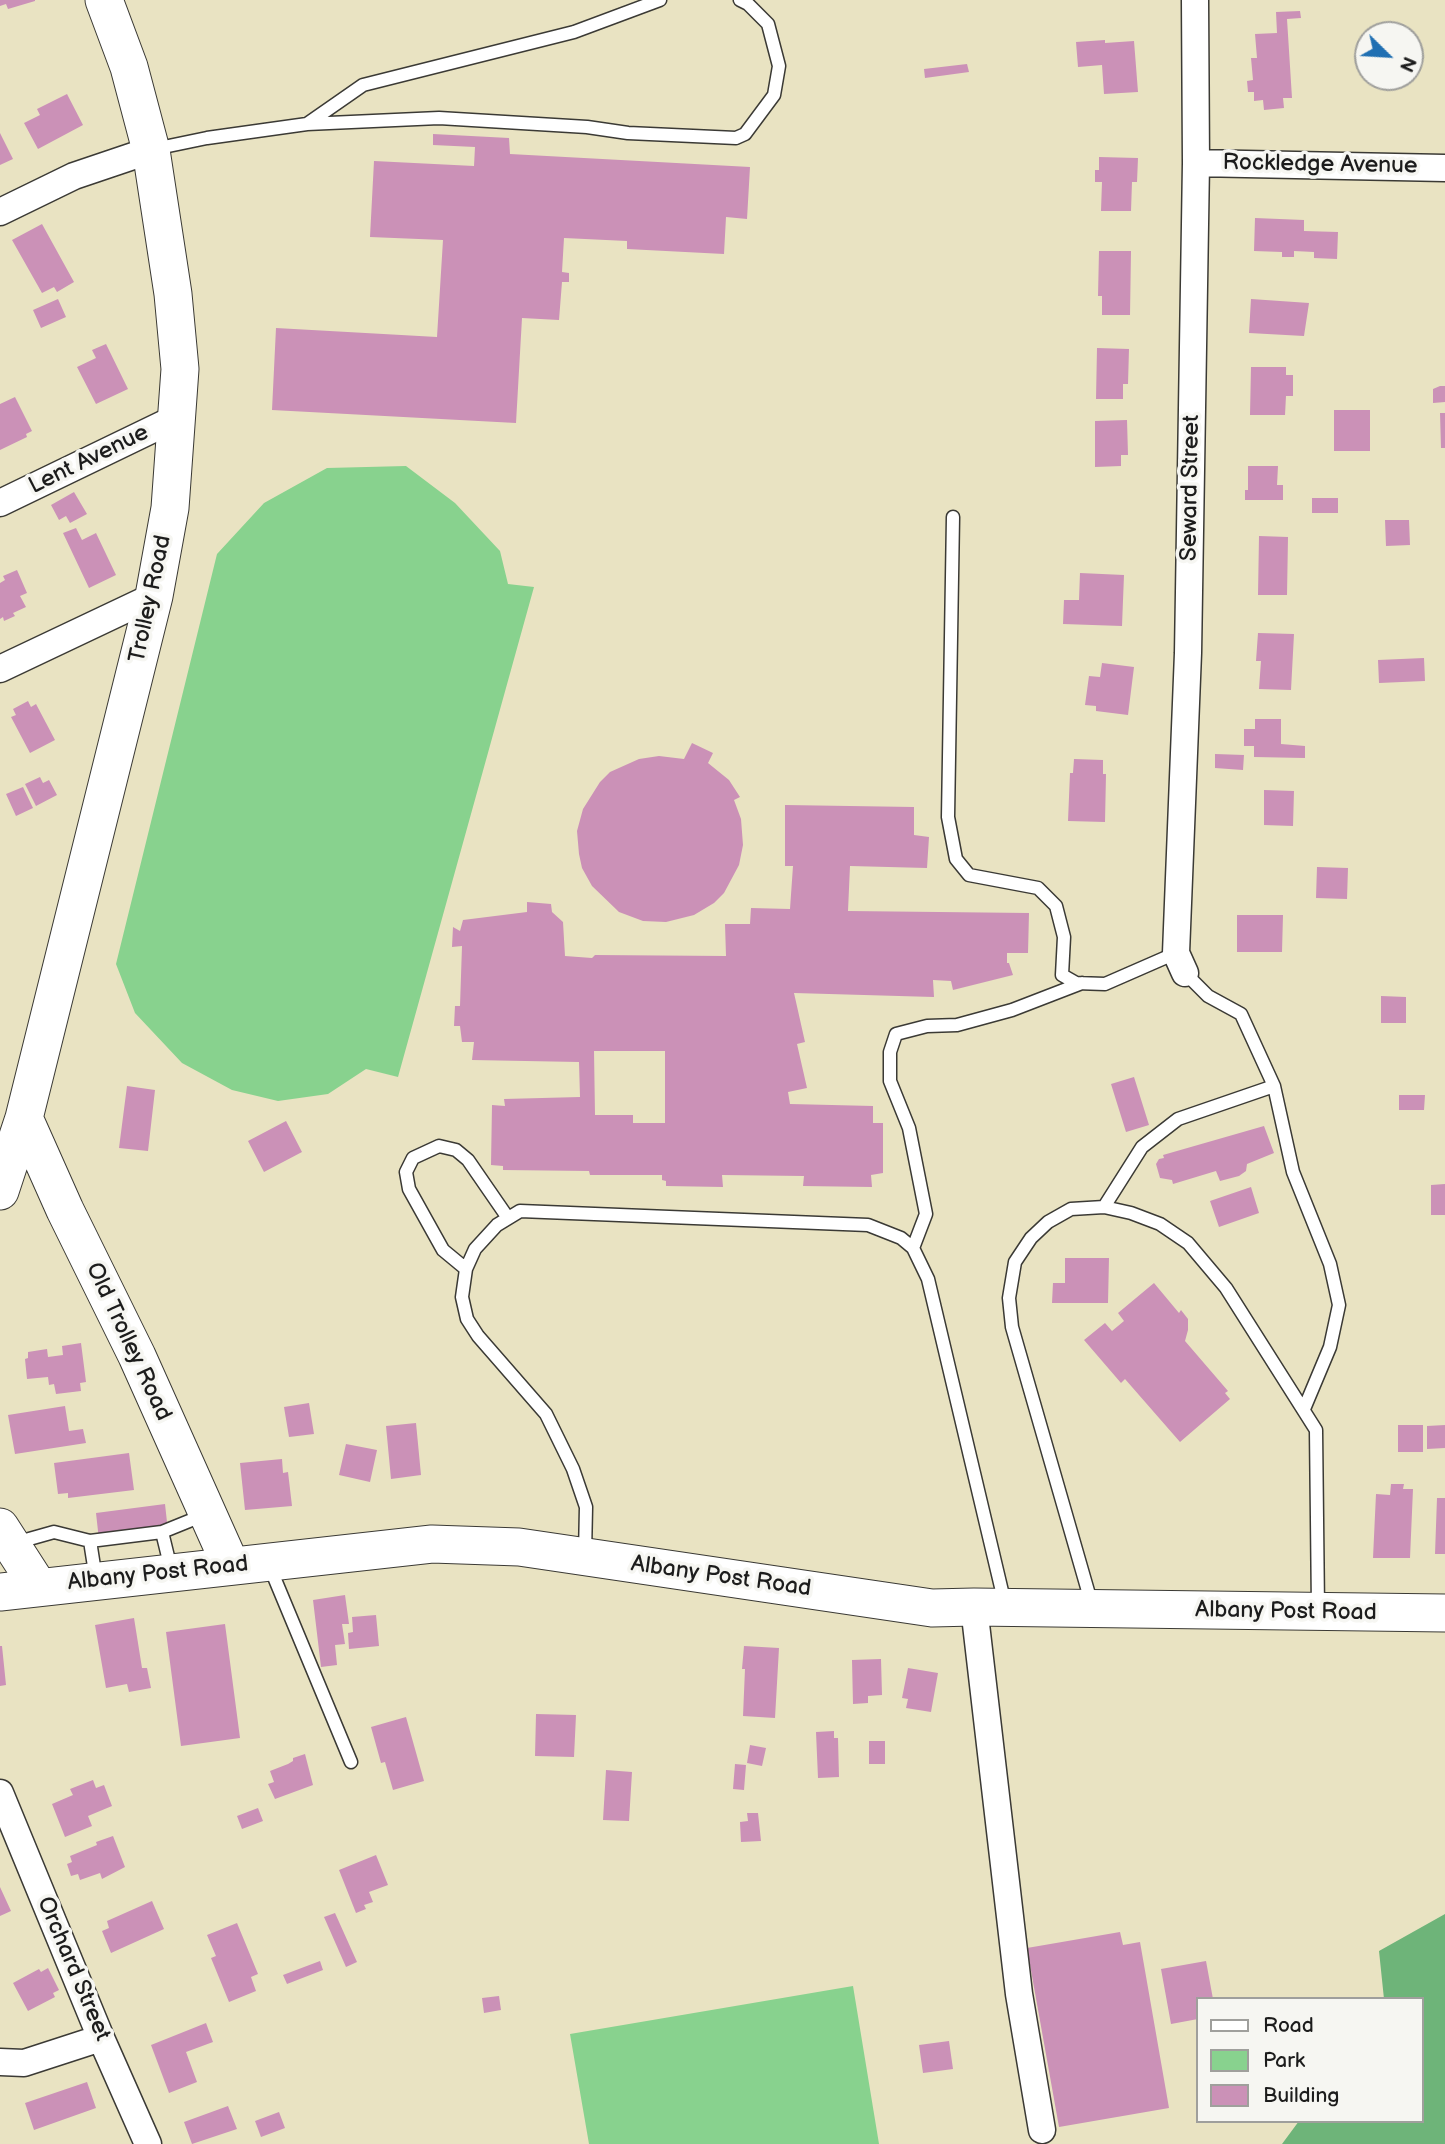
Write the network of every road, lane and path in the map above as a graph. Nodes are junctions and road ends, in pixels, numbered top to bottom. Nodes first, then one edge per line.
1 (104, 0) edge
2 (660, 0) edge
3 (740, 0) edge
4 (1195, 0) edge
5 (307, 124) junction
6 (151, 150) junction
7 (1196, 163) junction
8 (1445, 168) edge
9 (0, 212) edge
10 (178, 417) junction
11 (0, 503) edge
12 (953, 517) dead end
13 (154, 596) junction
14 (0, 669) edge
15 (1180, 963) junction
16 (1082, 983) junction
17 (1273, 1086) junction
18 (24, 1118) junction
19 (0, 1191) edge
20 (1104, 1207) junction
21 (508, 1218) junction
22 (913, 1248) junction
23 (466, 1269) junction
24 (1304, 1409) junction
25 (208, 1513) junction
26 (162, 1532) junction
27 (5, 1536) edge
28 (90, 1541) junction
29 (585, 1556) junction
30 (268, 1562) junction
31 (231, 1566) junction
32 (172, 1572) junction
33 (96, 1581) junction
34 (38, 1586) junction
35 (0, 1592) edge
36 (990, 1607) junction
37 (1093, 1609) junction
38 (1318, 1613) junction
39 (1445, 1613) edge
40 (351, 1762) dead end
41 (0, 1793) edge
42 (101, 2038) junction
43 (0, 2063) edge
44 (1042, 2130) dead end
45 (148, 2144) edge

1 - 6 street, Trolley Road
2 - 5 lane
3 - 5 lane
4 - 7 street, Seward Street
5 - 6 lane
6 - 9 street
6 - 10 street, Trolley Road
7 - 8 street, Rockledge Avenue
7 - 15 street, Seward Street
10 - 11 street, Lent Avenue
10 - 13 street, Trolley Road
12 - 16 lane
13 - 14 street
13 - 18 street, Trolley Road
15 - 16 lane
15 - 17 lane
16 - 22 lane
17 - 20 lane
17 - 24 lane
18 - 19 street, Trolley Road
18 - 25 street, Old Trolley Road
20 - 24 lane
20 - 37 lane
21 - 22 lane
21 - 23 lane
21 - 23 lane
22 - 36 lane
23 - 29 lane
24 - 38 lane
25 - 26 lane
25 - 31 street, Old Trolley Road
26 - 28 lane
26 - 32 lane
27 - 28 lane
27 - 34 street
28 - 33 lane
29 - 30 street, Albany Post Road
29 - 36 street, Albany Post Road
30 - 31 street, Albany Post Road
30 - 40 lane
31 - 32 street, Albany Post Road
32 - 33 street, Albany Post Road
33 - 34 street, Albany Post Road
34 - 35 street, Albany Post Road
36 - 37 street, Albany Post Road
36 - 44 street
37 - 38 street, Albany Post Road
38 - 39 street, Albany Post Road
41 - 42 street, Orchard Street
42 - 43 street
42 - 45 street, Orchard Street

